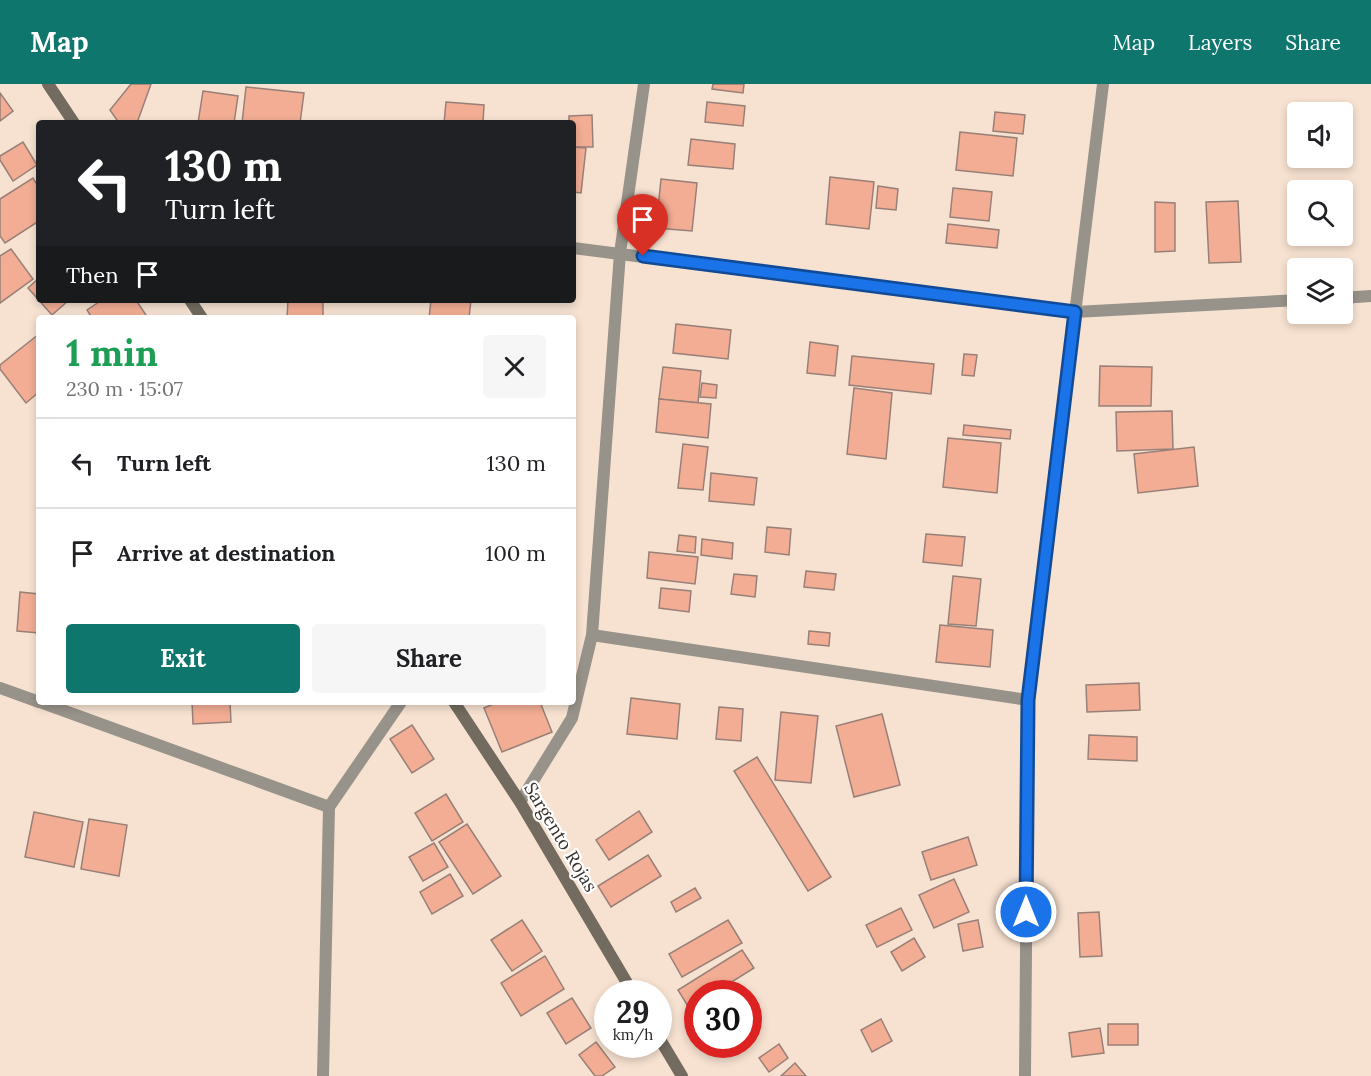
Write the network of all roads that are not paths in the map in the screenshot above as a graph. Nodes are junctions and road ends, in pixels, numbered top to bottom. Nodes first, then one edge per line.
1 (48, 84) edge
2 (644, 84) edge
3 (1102, 84) edge
4 (72, 120) edge
5 (576, 248) edge
6 (620, 253) junction
7 (1371, 297) edge
8 (1353, 298) edge
9 (1287, 301) edge
10 (1075, 312) junction
11 (592, 635) junction
12 (0, 688) edge
13 (1028, 700) junction
14 (36, 701) edge
15 (576, 701) edge
16 (47, 705) edge
17 (399, 705) edge
18 (456, 705) edge
19 (575, 705) edge
20 (520, 802) junction
21 (329, 807) junction
22 (625, 980) edge
23 (671, 1058) edge
24 (323, 1076) edge
25 (682, 1076) edge
26 (1025, 1076) edge

1 - 4 street
2 - 6 street
3 - 10 street
5 - 6 street
6 - 10 street
6 - 11 street
7 - 8 street
9 - 10 street
10 - 13 street
11 - 13 street
11 - 15 street
12 - 14 street
13 - 26 street
16 - 21 street
17 - 21 street
18 - 20 street, Sargento Rojas
19 - 20 street
20 - 22 street, Sargento Rojas
21 - 24 street
23 - 25 street

